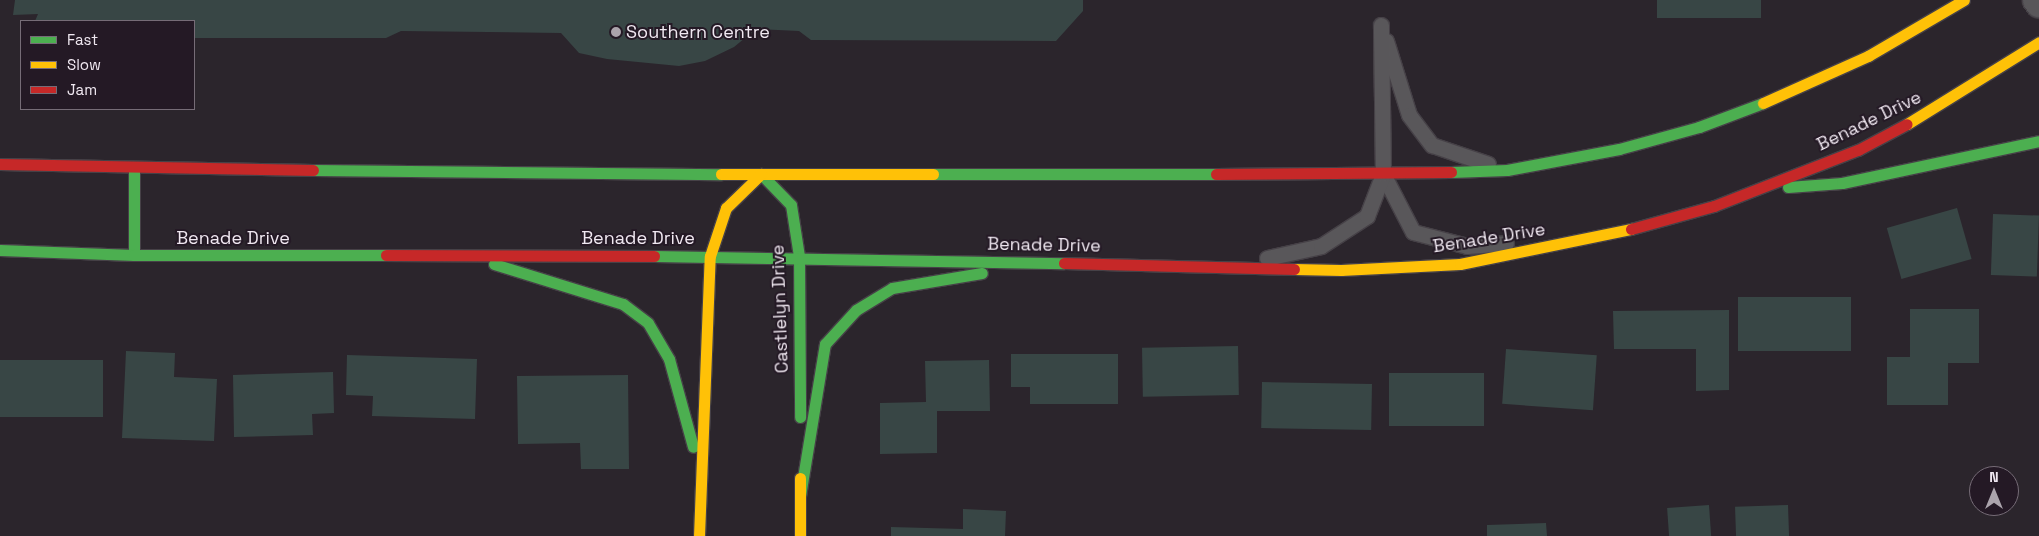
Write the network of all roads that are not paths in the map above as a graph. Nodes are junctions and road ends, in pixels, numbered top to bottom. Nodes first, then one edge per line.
1 (1964, 0) edge
2 (2039, 42) edge
3 (2039, 141) edge
4 (0, 164) edge
5 (134, 168) junction
6 (1507, 170) junction
7 (761, 174) junction
8 (1383, 174) junction
9 (1761, 188) junction
10 (1609, 235) junction
11 (0, 250) edge
12 (134, 255) junction
13 (466, 256) junction
14 (710, 256) junction
15 (799, 256) junction
16 (1048, 262) junction
17 (1148, 264) junction
18 (700, 475) junction
19 (800, 496) junction
20 (699, 536) edge
21 (800, 536) edge

1 - 6 street
2 - 9 street, Benade Drive
3 - 9 street
4 - 5 street
5 - 7 street
5 - 12 street
6 - 8 street
6 - 8 lane
7 - 8 street
7 - 14 street
7 - 15 street, Castlelyn Drive
8 - 10 lane
8 - 17 lane
9 - 10 street, Benade Drive
10 - 17 street, Benade Drive
11 - 12 street, Benade Drive
12 - 13 street, Benade Drive
13 - 14 street, Benade Drive
13 - 18 street
14 - 15 street, Benade Drive
14 - 18 street
15 - 16 street, Benade Drive
15 - 19 street, Castlelyn Drive
16 - 17 street, Benade Drive
16 - 19 street
18 - 20 street
19 - 21 street, Castlelyn Drive

